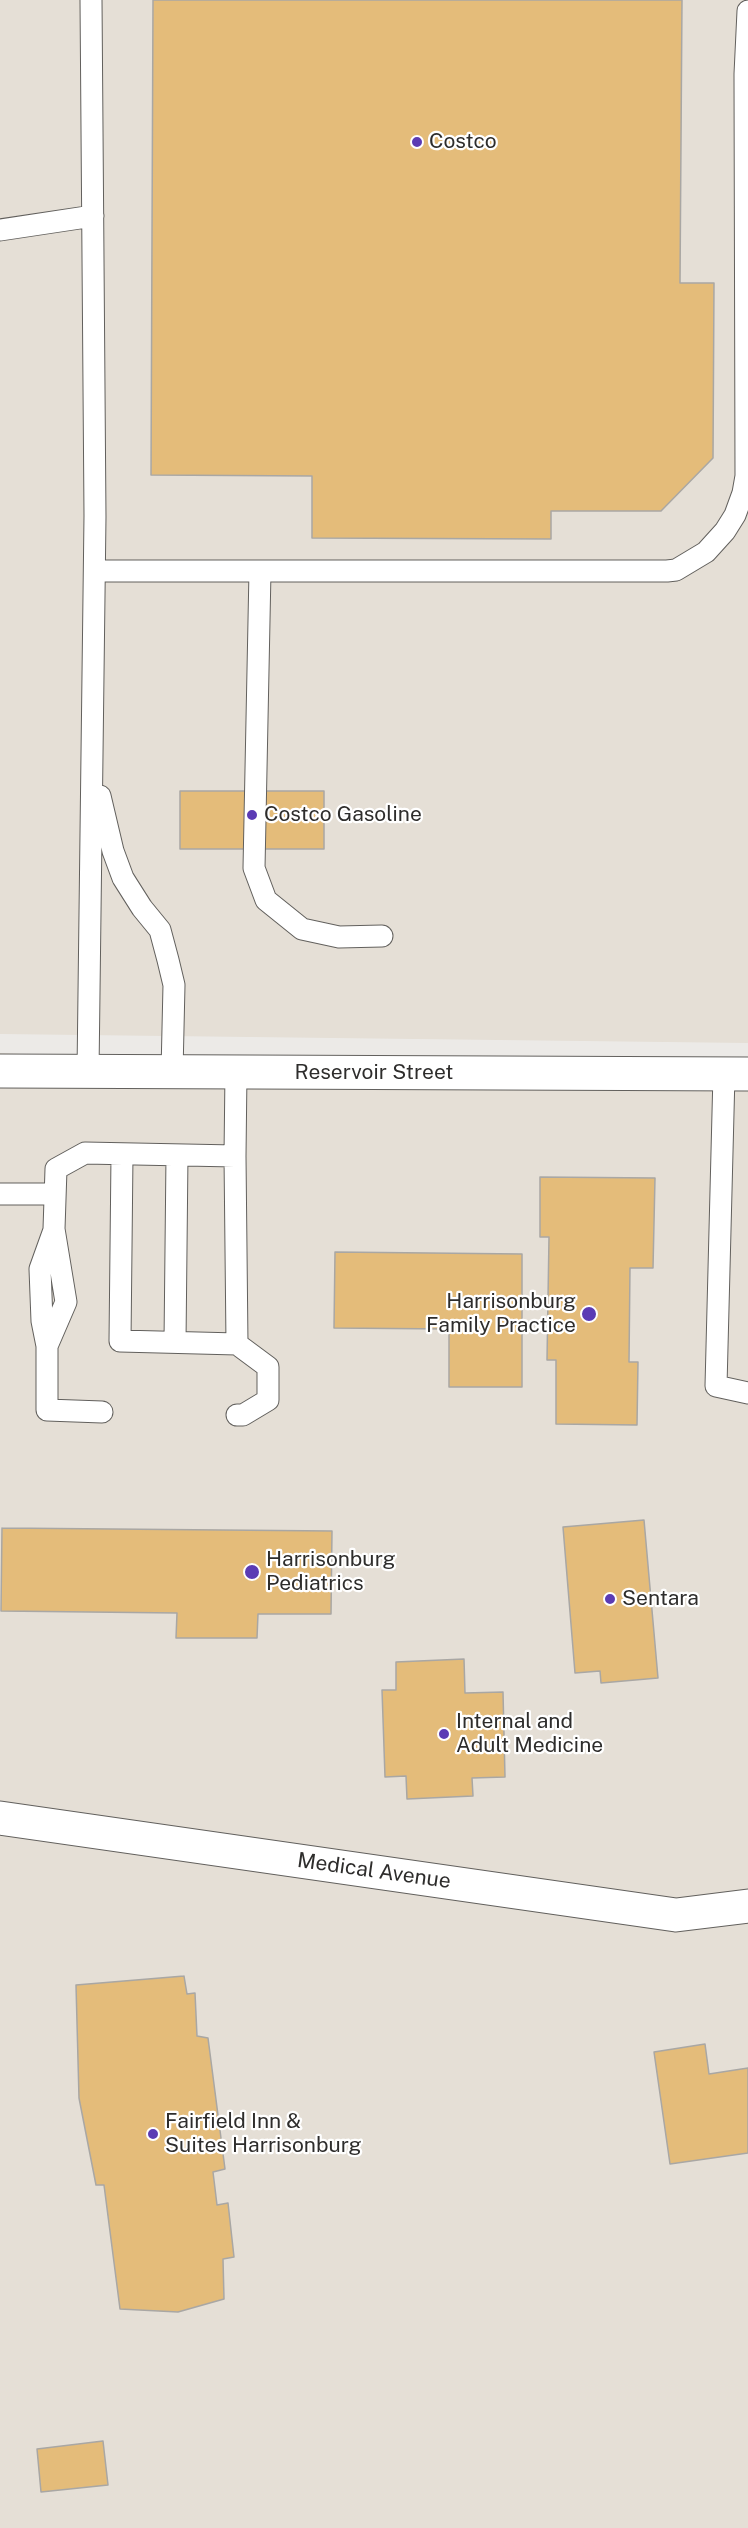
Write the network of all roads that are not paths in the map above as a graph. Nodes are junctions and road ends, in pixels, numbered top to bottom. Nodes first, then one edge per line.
1 (91, 0) edge
2 (746, 8) edge
3 (93, 216) junction
4 (0, 230) edge
5 (95, 571) junction
6 (260, 572) junction
7 (92, 760) junction
8 (382, 936) dead end
9 (0, 1071) edge
10 (88, 1072) junction
11 (172, 1072) junction
12 (236, 1072) junction
13 (736, 1074) edge
14 (122, 1155) junction
15 (177, 1155) junction
16 (235, 1156) junction
17 (0, 1194) edge
18 (55, 1194) junction
19 (175, 1341) junction
20 (237, 1344) junction
21 (748, 1393) edge
22 (102, 1412) dead end
23 (237, 1415) dead end
24 (0, 1818) edge
25 (748, 1906) edge

1 - 3 lane
2 - 6 lane
3 - 4 lane
3 - 5 lane
5 - 6 lane
5 - 7 lane
6 - 8 lane
7 - 10 lane
7 - 11 lane
9 - 10 street, Reservoir Street
10 - 11 street, Reservoir Street
11 - 12 street, Reservoir Street
12 - 13 street, Reservoir Street
12 - 16 lane
13 - 21 lane
14 - 15 lane
14 - 18 lane
14 - 19 lane
15 - 16 lane
15 - 19 lane
16 - 20 lane
17 - 18 lane
18 - 22 lane
19 - 20 lane
20 - 23 lane
24 - 25 street, Medical Avenue

